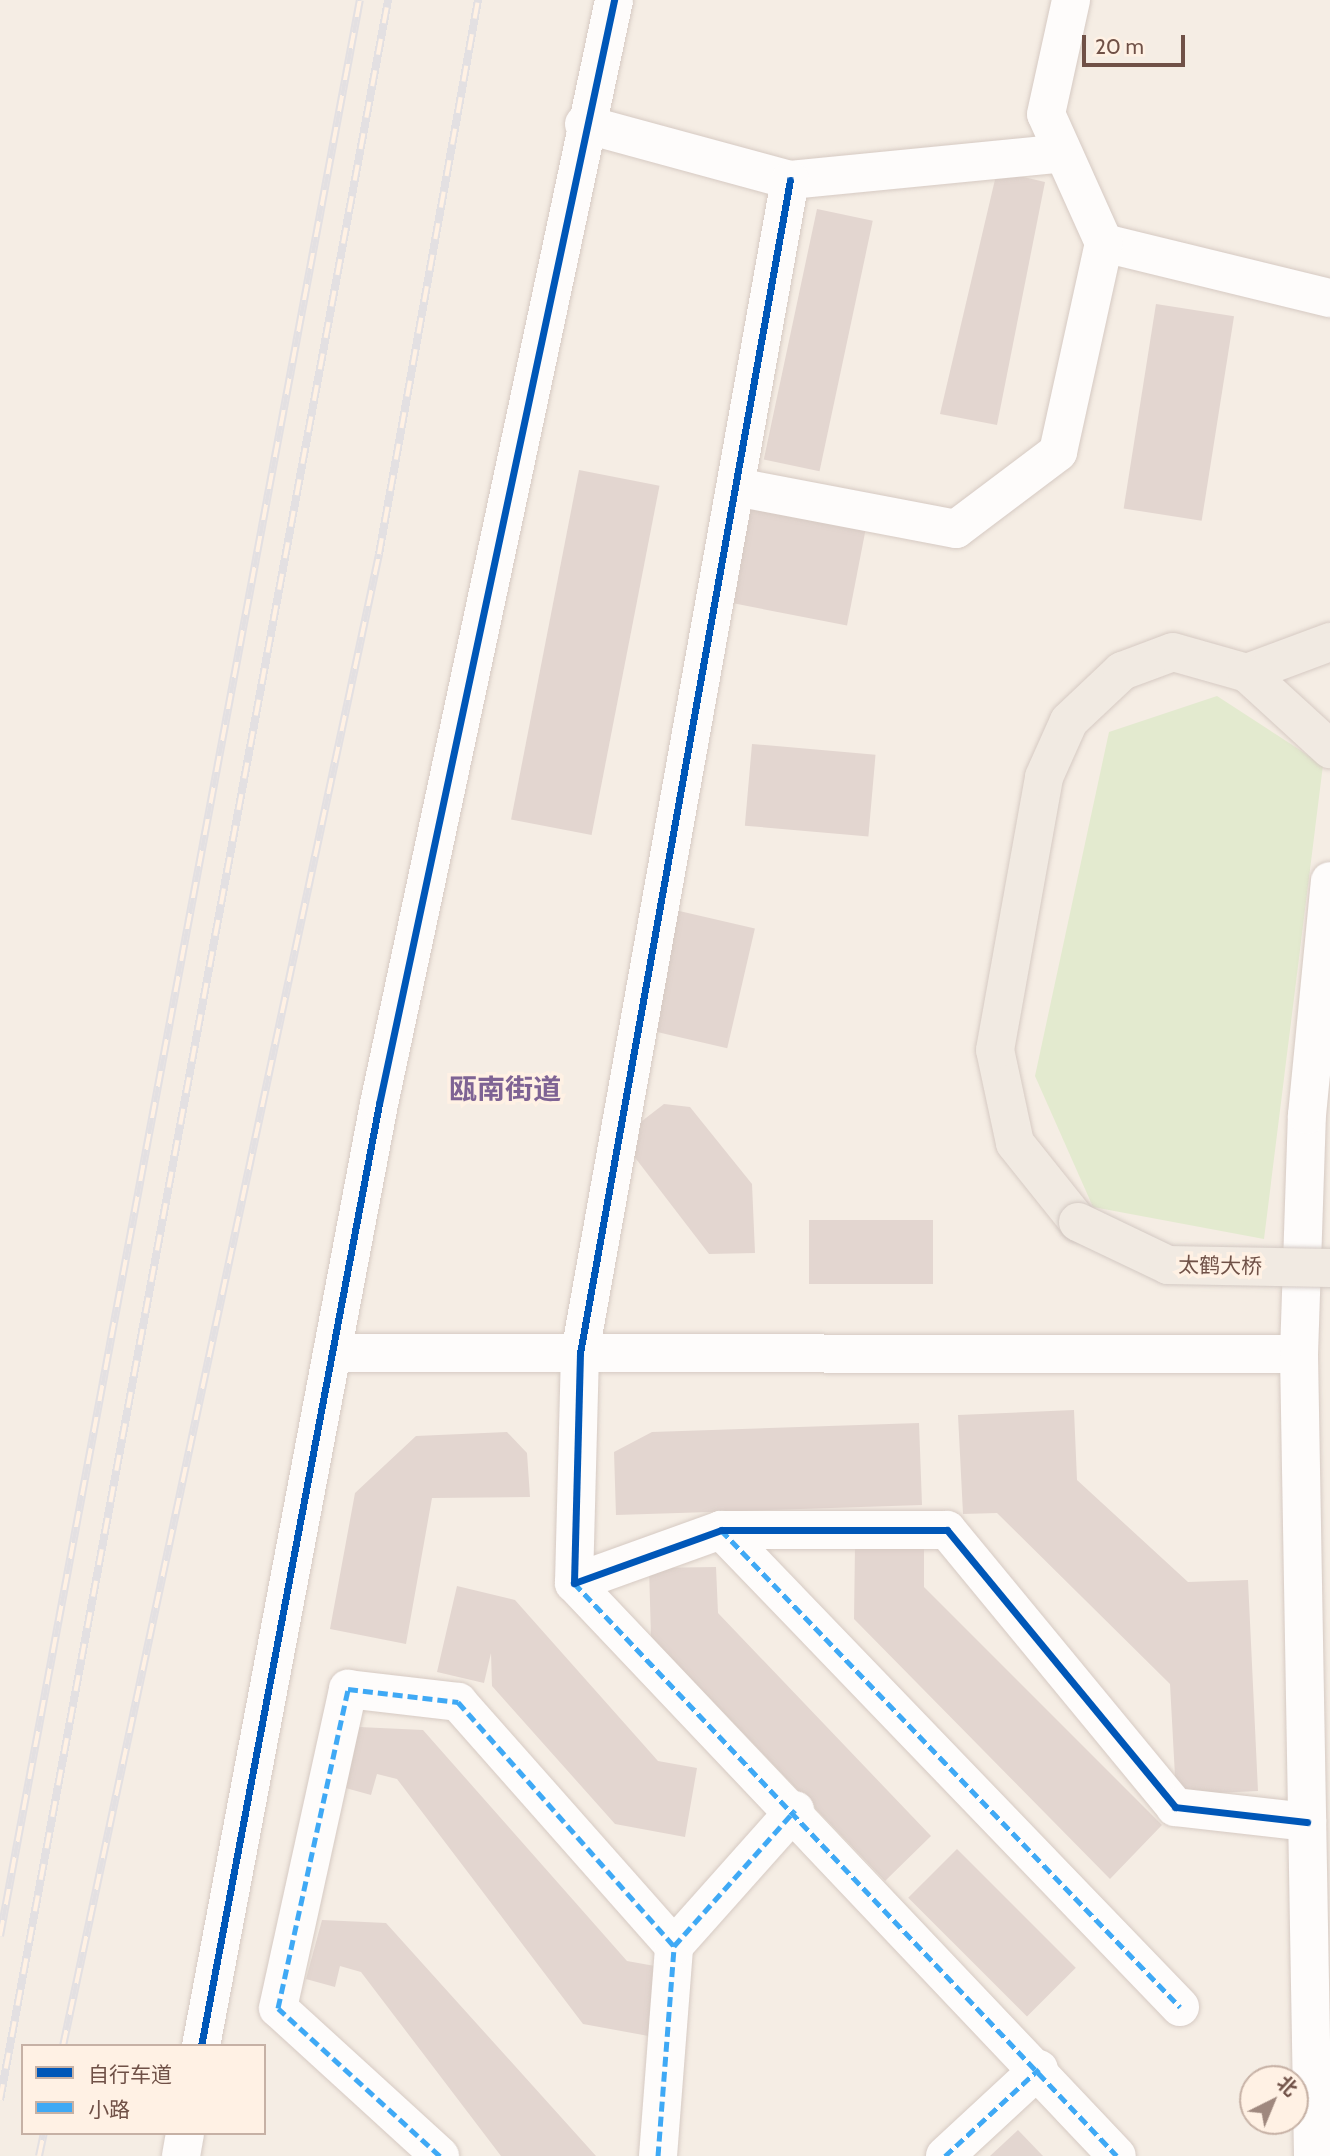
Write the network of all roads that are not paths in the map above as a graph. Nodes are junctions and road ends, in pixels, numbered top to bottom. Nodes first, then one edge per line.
1 (614, 0) edge
2 (1071, 0) edge
3 (584, 124) junction
4 (1063, 153) junction
5 (790, 180) junction
6 (1104, 243) junction
7 (1330, 298) edge
8 (736, 487) junction
9 (1330, 642) edge
10 (1247, 673) junction
11 (1330, 749) edge
12 (1330, 881) edge
13 (1330, 1268) edge
14 (332, 1353) junction
15 (580, 1353) junction
16 (1299, 1354) junction
17 (721, 1530) junction
18 (574, 1583) junction
19 (795, 1810) junction
20 (1307, 1822) junction
21 (674, 1946) junction
22 (1180, 2007) dead end
23 (201, 2044) edge
24 (1039, 2069) junction
25 (185, 2135) edge
26 (181, 2156) edge
27 (440, 2156) edge
28 (658, 2156) edge
29 (945, 2156) edge
30 (1117, 2156) edge
31 (1313, 2156) edge

1 - 3 street
2 - 4 street
3 - 5 street
3 - 14 street
4 - 5 street
4 - 6 street
5 - 8 street
6 - 7 street
6 - 8 street
8 - 15 street
9 - 10 main road
10 - 11 main road
10 - 13 main road, 太鹤大桥, bridge
12 - 16 street
14 - 15 street
14 - 23 street
15 - 16 street
15 - 18 street
16 - 20 street
17 - 18 street
17 - 20 street
17 - 22 street
18 - 19 street
19 - 21 street
19 - 24 street
20 - 31 street
21 - 27 street
21 - 28 street
24 - 29 street
24 - 30 street
25 - 26 street

